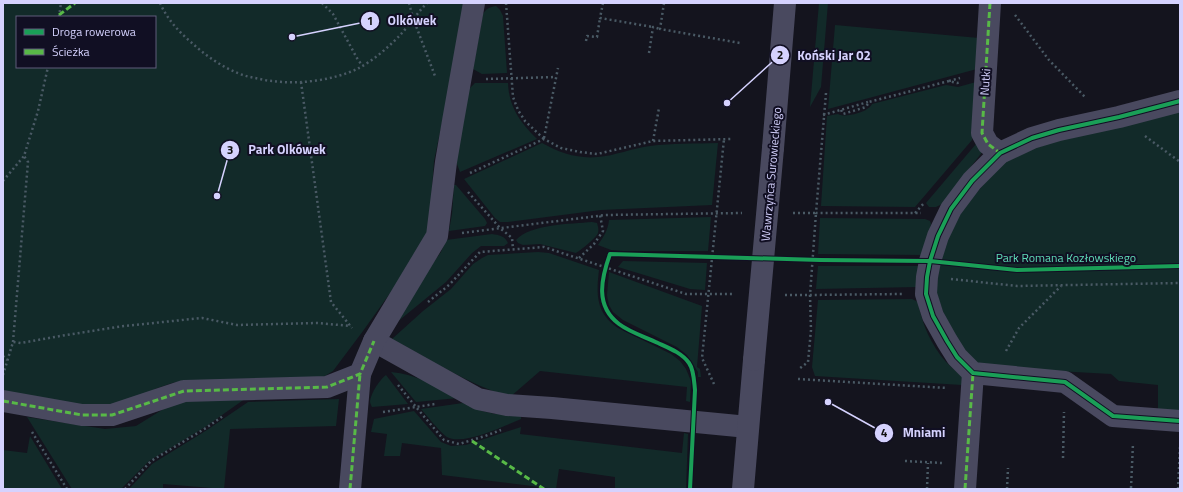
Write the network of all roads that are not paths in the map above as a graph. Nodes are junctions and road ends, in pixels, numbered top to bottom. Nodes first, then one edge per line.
1 (474, 3) edge
2 (784, 3) edge
3 (990, 3) edge
4 (1180, 101) edge
5 (1000, 153) junction
6 (372, 346) junction
7 (360, 374) junction
8 (979, 379) junction
9 (9, 402) edge
10 (1180, 421) edge
11 (748, 427) junction
12 (350, 489) edge
13 (743, 489) edge
14 (965, 489) edge

1 - 6 street
2 - 11 street, Wawrzyńca Surowieckiego, bridge
3 - 5 street, Nutki
4 - 5 street
5 - 8 street
6 - 7 street
6 - 11 street
7 - 9 street
7 - 12 street
8 - 10 street
8 - 14 street
11 - 13 street, Wawrzyńca Surowieckiego

